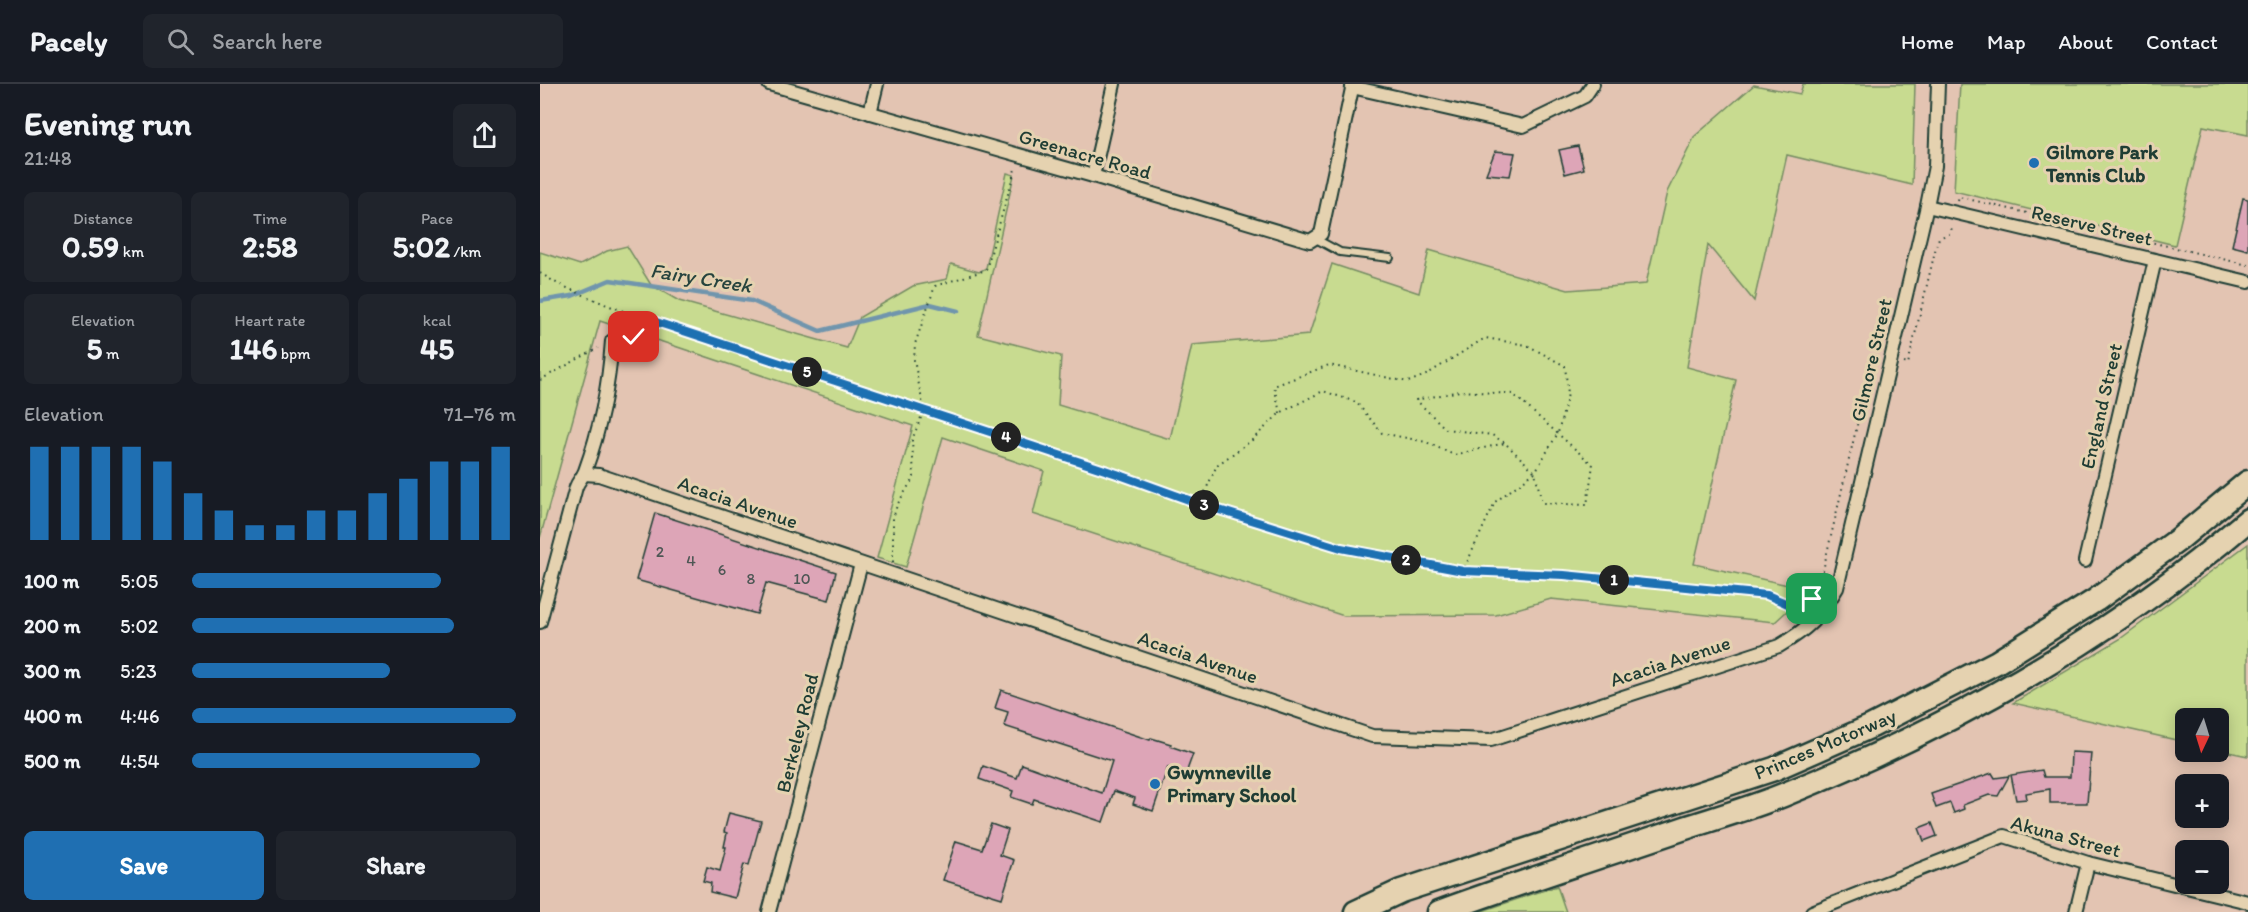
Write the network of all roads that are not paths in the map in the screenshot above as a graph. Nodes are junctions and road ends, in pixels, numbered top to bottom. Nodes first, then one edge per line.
1 (769, 84) edge
2 (877, 84) edge
3 (1114, 84) edge
4 (1593, 84) edge
5 (1938, 84) edge
6 (1352, 86) edge
7 (870, 113) junction
8 (1093, 176) junction
9 (1928, 206) junction
10 (1317, 239) junction
11 (1390, 258) dead end
12 (2155, 260) junction
13 (2248, 282) edge
14 (612, 341) road end
15 (584, 474) junction
16 (2248, 482) edge
17 (2248, 520) edge
18 (2085, 561) dead end
19 (861, 564) junction
20 (540, 622) edge
21 (1803, 632) joint
22 (2088, 863) junction
23 (2248, 902) edge
24 (769, 912) edge
25 (1356, 912) edge
26 (1440, 912) edge
27 (1812, 912) edge
28 (2076, 912) edge

1 - 7 street, Greenacre Road
2 - 7 street
3 - 8 street
4 - 6 street
5 - 9 street, Gilmore Street
6 - 10 street
7 - 8 street, Greenacre Road
8 - 10 street, Greenacre Road
9 - 12 street, Reserve Street
9 - 21 street, Gilmore Street
10 - 11 lane, Greenacre Road
12 - 13 street, Reserve Street
12 - 18 street, England Street
14 - 15 street
15 - 19 street, Acacia Avenue
15 - 20 street
16 - 25 highway, Princes Motorway
17 - 26 highway, Princes Motorway
19 - 21 street, Acacia Avenue
19 - 24 street, Berkeley Road
22 - 23 street, Akuna Street
22 - 27 street, Akuna Street
22 - 28 street

